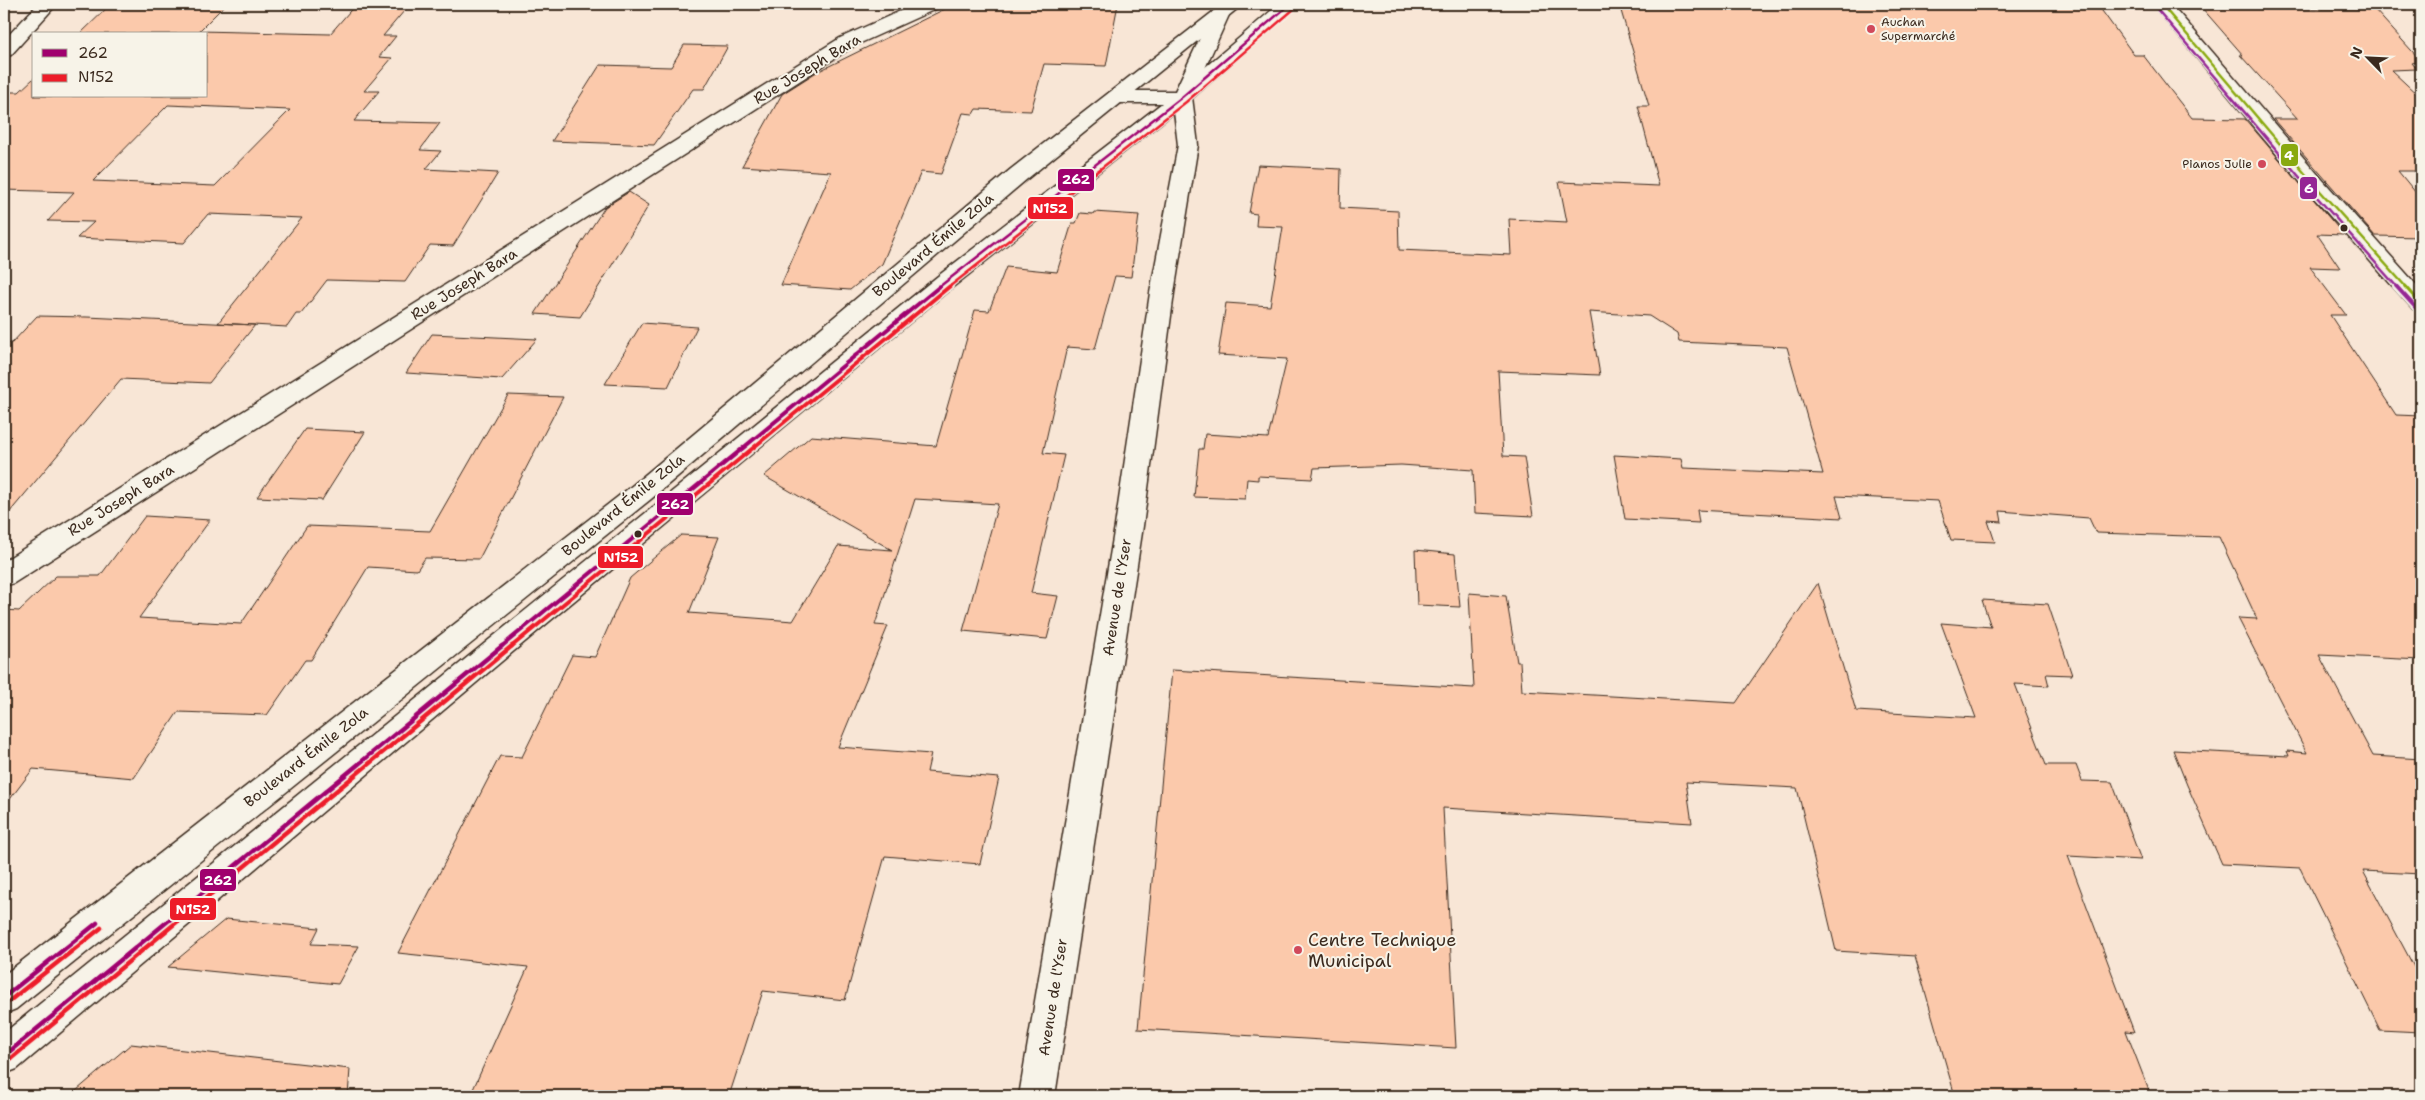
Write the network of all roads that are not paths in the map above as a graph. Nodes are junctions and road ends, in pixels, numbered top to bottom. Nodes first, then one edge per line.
1 (48, 4) edge
2 (931, 4) edge
3 (1290, 4) edge
4 (2161, 4) edge
5 (1227, 10) edge
6 (4, 51) edge
7 (1116, 97) junction
8 (1182, 97) junction
9 (2421, 304) edge
10 (4, 576) edge
11 (4, 997) edge
12 (4, 1056) edge
13 (1037, 1096) edge

1 - 6 main road
2 - 10 main road, Rue Joseph Bara
3 - 8 main road, Boulevard Émile Zola
4 - 9 main road
5 - 7 main road, Boulevard Émile Zola
5 - 8 main road
7 - 8 main road
7 - 11 main road, Boulevard Émile Zola
8 - 12 main road, Boulevard Émile Zola
8 - 13 main road, Avenue de l'Yser

